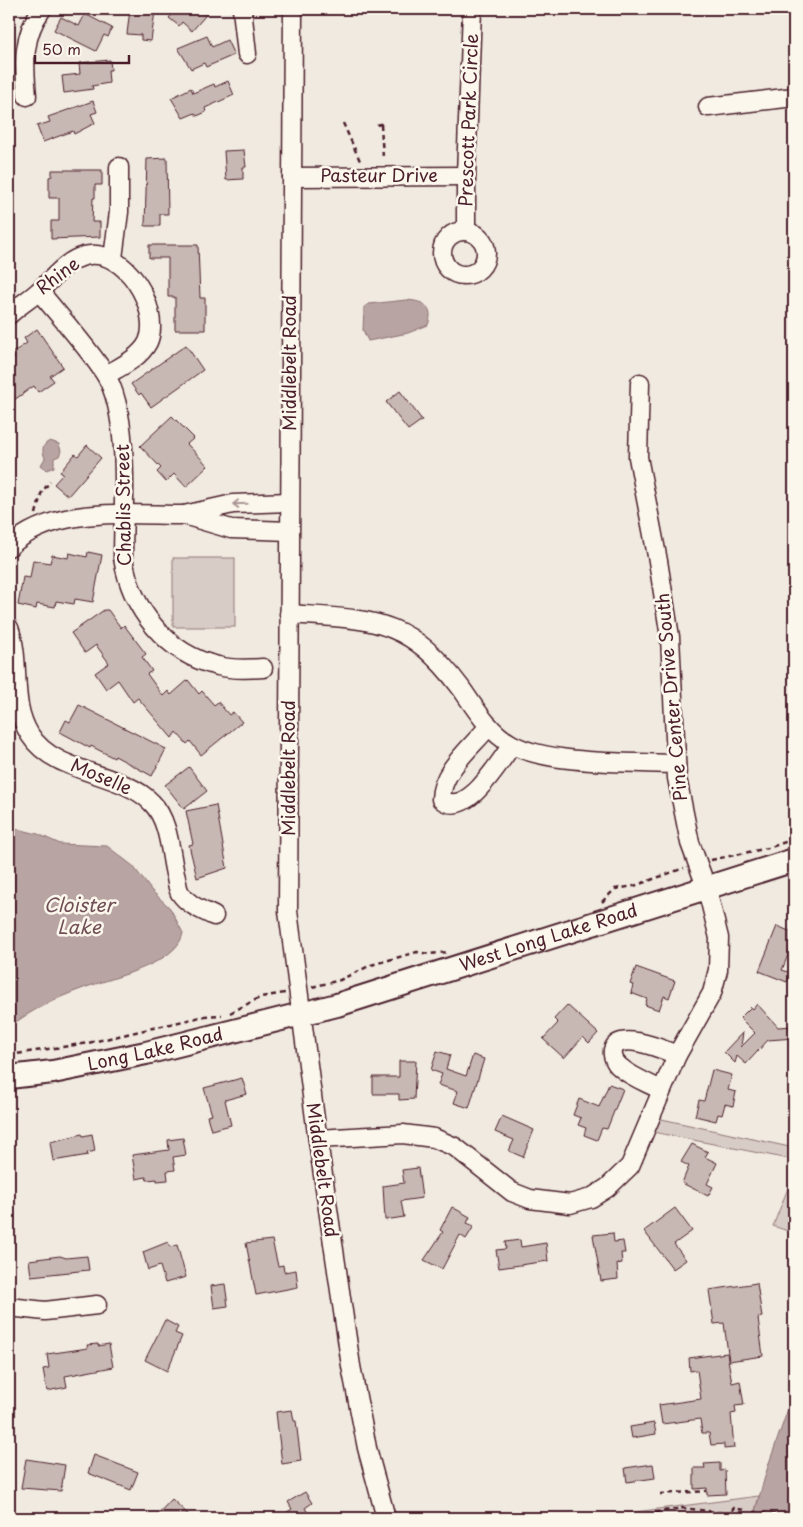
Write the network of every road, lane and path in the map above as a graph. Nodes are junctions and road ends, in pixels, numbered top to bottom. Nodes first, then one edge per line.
1 (42, 9) edge
2 (242, 9) edge
3 (293, 9) edge
4 (472, 9) edge
5 (247, 54) dead end
6 (27, 96) dead end
7 (794, 97) edge
8 (708, 107) dead end
9 (343, 124) dead end
10 (377, 125) dead end
11 (383, 158) dead end
12 (119, 167) dead end
13 (363, 167) dead end
14 (466, 176) junction
15 (292, 177) junction
16 (466, 231) dead end
17 (113, 258) junction
18 (39, 291) junction
19 (9, 315) edge
20 (106, 375) junction
21 (640, 383) dead end
22 (50, 481) dead end
23 (289, 502) junction
24 (123, 515) junction
25 (184, 515) junction
26 (36, 521) dead end
27 (289, 531) junction
28 (9, 547) edge
29 (289, 614) junction
30 (9, 628) edge
31 (264, 668) dead end
32 (489, 726) junction
33 (512, 745) junction
34 (676, 764) junction
35 (794, 839) edge
36 (794, 860) edge
37 (697, 864) junction
38 (707, 889) junction
39 (601, 903) dead end
40 (214, 916) dead end
41 (453, 952) dead end
42 (298, 990) junction
43 (301, 1015) junction
44 (9, 1055) edge
45 (677, 1055) junction
46 (9, 1078) edge
47 (661, 1090) junction
48 (318, 1140) junction
49 (98, 1305) dead end
50 (9, 1307) edge
51 (707, 1491) dead end
52 (660, 1494) dead end
53 (787, 1516) dead end
54 (386, 1518) edge
55 (619, 1518) edge

1 - 6 street
2 - 5 street
3 - 15 street, Middlebelt Road
4 - 14 street, Prescott Park Circle
7 - 8 street
9 - 13 path
10 - 11 path
12 - 17 street
14 - 15 street, Pasteur Drive
14 - 16 street, Prescott Park Circle
15 - 23 street, Middlebelt Road
17 - 18 street, Rhine
17 - 20 street
18 - 19 street, Rhine
18 - 20 street, Chablis Street
20 - 24 street, Chablis Street
21 - 34 street, Pine Center Drive South
22 - 26 path
23 -> 25 street
23 - 27 street, Middlebelt Road
24 - 25 street
24 - 28 street
24 - 31 street, Chablis Street
25 - 27 street
27 - 29 street, Middlebelt Road
29 - 32 street
29 - 42 street, Middlebelt Road
30 - 40 street, Moselle
32 - 33 street
32 - 33 street
33 - 34 street
34 - 37 street, Pine Center Drive South
35 - 37 path
36 - 38 main road, West Long Lake Road
37 - 38 street, Pine Center Drive South
37 - 39 path
38 - 43 main road, West Long Lake Road
38 - 45 street, Pine Center Drive South
41 - 42 path
42 - 43 street, Middlebelt Road
42 - 44 path
43 - 46 main road, Long Lake Road
43 - 48 street, Middlebelt Road
45 - 47 street, Pine Center Drive South
45 - 47 street
47 - 48 street, Pine Center Drive South
48 - 54 street, Middlebelt Road
49 - 50 street
51 - 52 path
53 - 55 path

